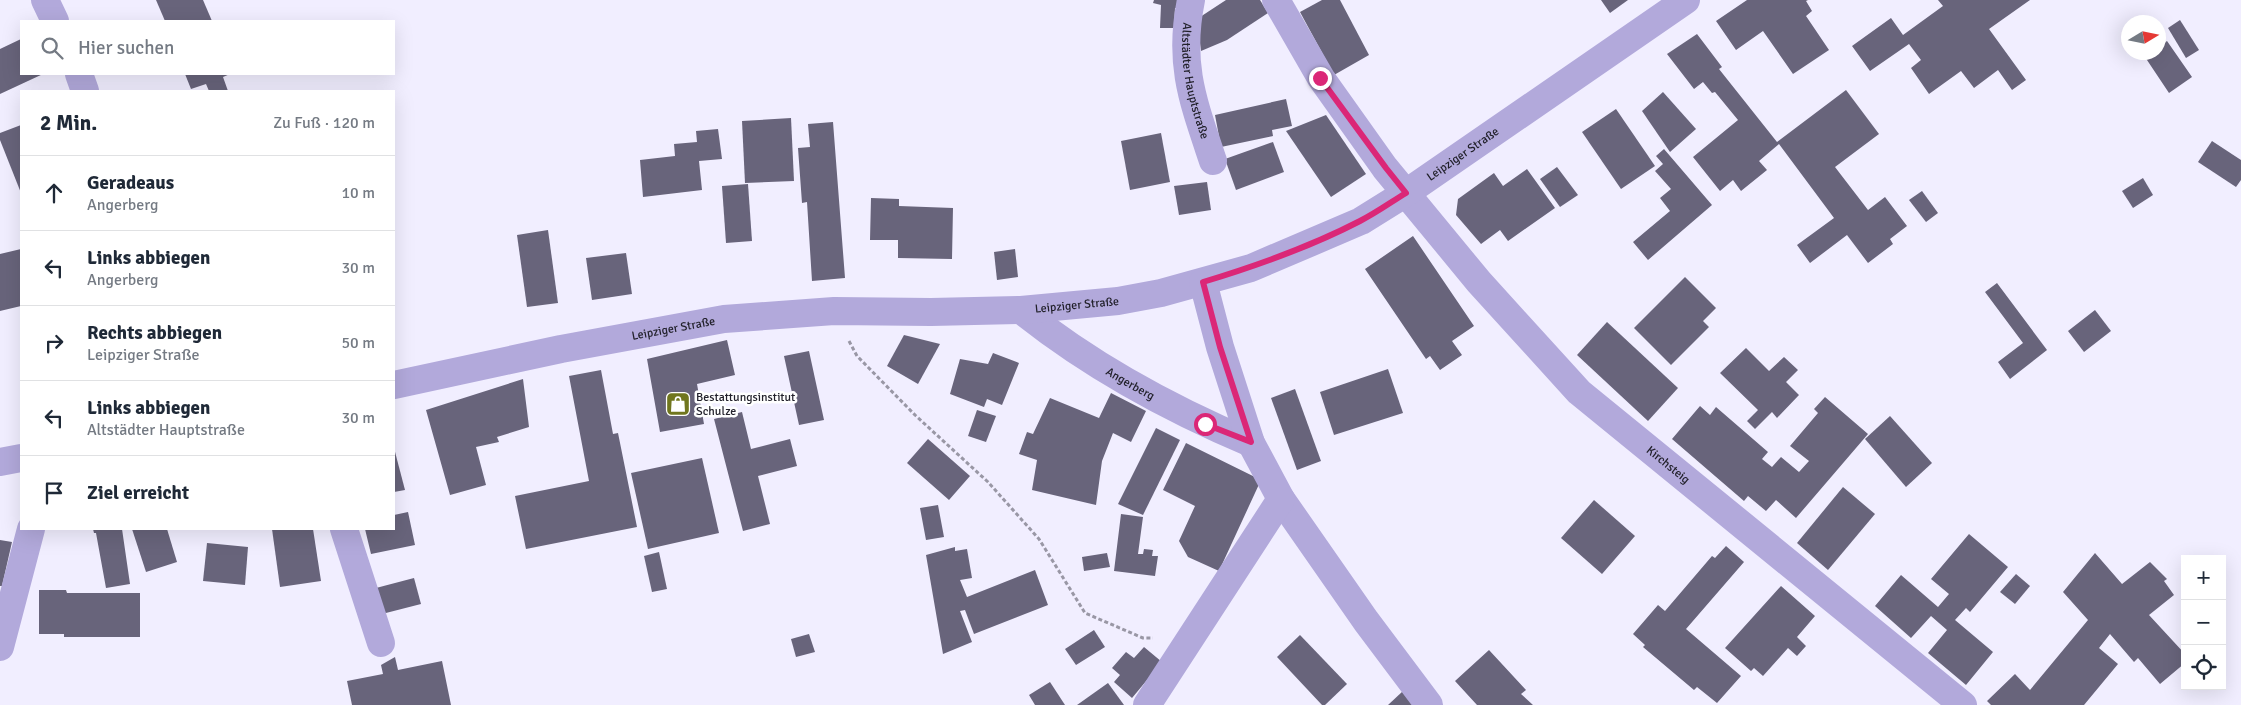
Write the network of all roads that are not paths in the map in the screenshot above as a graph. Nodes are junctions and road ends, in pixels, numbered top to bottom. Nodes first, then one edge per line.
1 (1191, 0) edge
2 (1276, 0) edge
3 (1686, 0) edge
4 (79, 75) edge
5 (85, 90) edge
6 (1213, 161) dead end
7 (1406, 193) junction
8 (1203, 282) junction
9 (1021, 310) junction
10 (395, 385) edge
11 (1251, 442) junction
12 (20, 458) edge
13 (0, 462) edge
14 (1281, 499) junction
15 (31, 530) edge
16 (344, 530) edge
17 (381, 643) dead end
18 (0, 646) edge
19 (1147, 705) edge
20 (1429, 705) edge
21 (1963, 705) edge

1 - 6 street, Altstädter Hauptstraße
2 - 7 street
3 - 7 street, Leipziger Straße
4 - 5 street
7 - 8 street, Leipziger Straße
7 - 21 street, Kirchsteig
8 - 9 street, Leipziger Straße
8 - 11 street
9 - 10 street, Leipziger Straße
9 - 11 street, Angerberg
11 - 14 street
12 - 13 street
14 - 19 street
14 - 20 street
15 - 18 street
16 - 17 street

